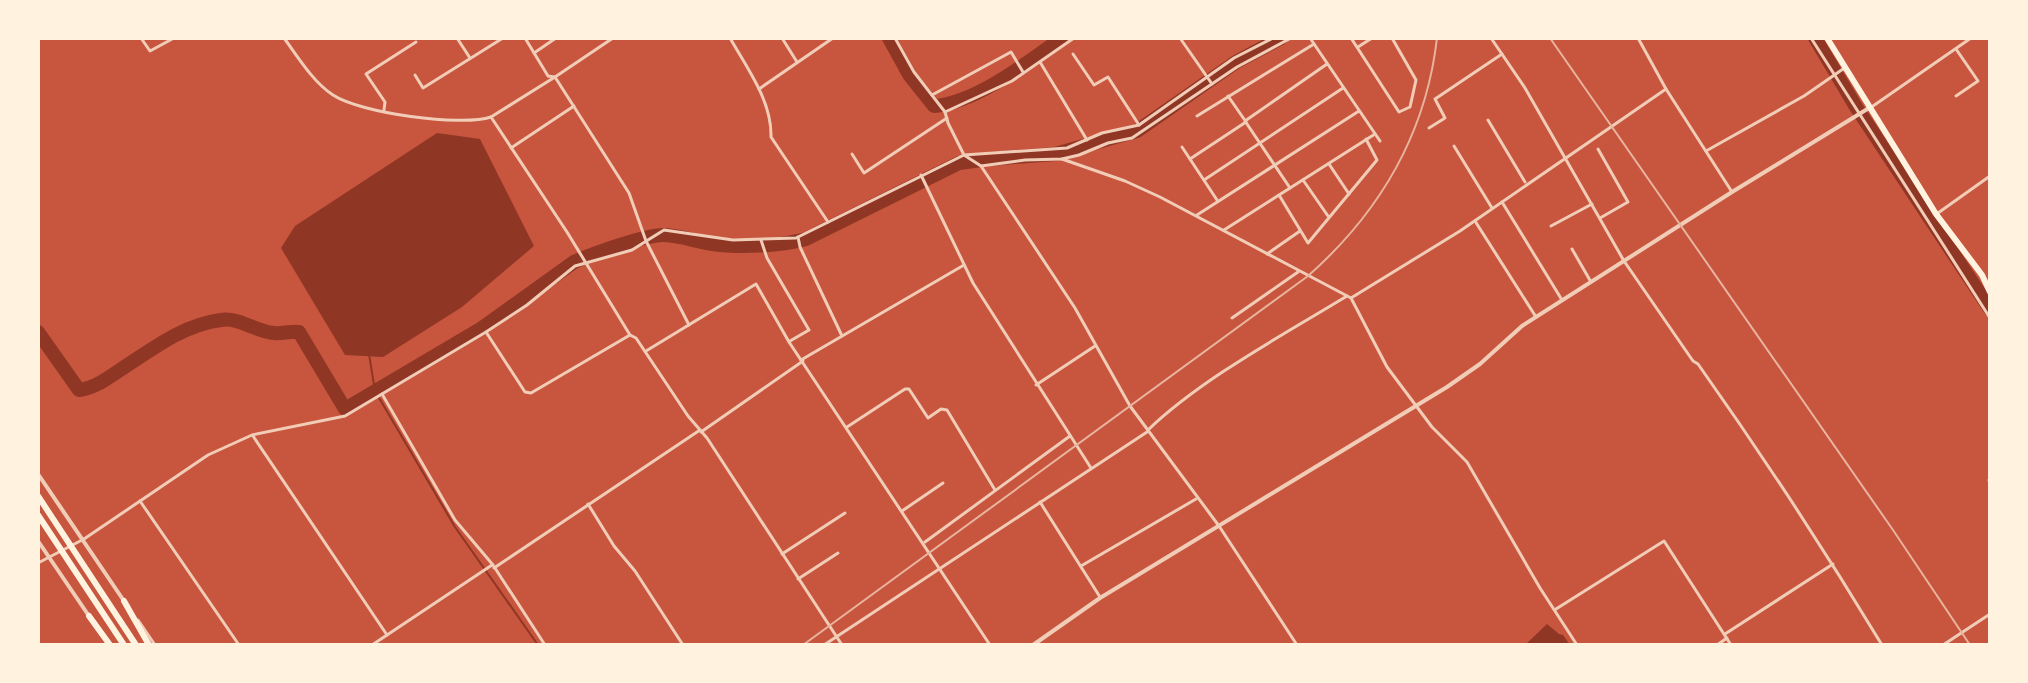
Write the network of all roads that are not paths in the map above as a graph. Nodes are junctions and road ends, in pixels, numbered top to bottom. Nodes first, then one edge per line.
1 (141, 38) edge
2 (174, 38) edge
3 (284, 38) edge
4 (457, 38) edge
5 (503, 38) edge
6 (525, 38) edge
7 (556, 38) edge
8 (613, 38) edge
9 (730, 38) edge
10 (782, 38) edge
11 (895, 38) edge
12 (1074, 38) edge
13 (1180, 38) edge
14 (1273, 38) edge
15 (1291, 38) edge
16 (1310, 38) edge
17 (1351, 38) edge
18 (1372, 38) edge
19 (1392, 38) edge
20 (1491, 38) edge
21 (1638, 38) edge
22 (1811, 38) edge
23 (1971, 38) edge
24 (831, 39) edge
25 (1827, 41) edge
26 (416, 42) dead end
27 (1314, 44) junction
28 (1357, 47) junction
29 (1818, 48) junction
30 (1956, 49) junction
31 (534, 53) junction
32 (1073, 54) dead end
33 (1502, 54) junction
34 (470, 58) junction
35 (797, 62) junction
36 (1040, 62) junction
37 (1327, 64) junction
38 (1838, 71) junction
39 (1024, 73) junction
40 (415, 75) dead end
41 (555, 77) junction
42 (1206, 77) junction
43 (1212, 84) junction
44 (1343, 88) junction
45 (759, 89) junction
46 (1666, 89) junction
47 (932, 95) junction
48 (1228, 96) junction
49 (1956, 96) dead end
50 (574, 106) junction
51 (384, 110) junction
52 (1359, 111) junction
53 (945, 112) junction
54 (1863, 112) junction
55 (1197, 116) dead end
56 (491, 117) junction
57 (947, 118) junction
58 (1488, 120) dead end
59 (1246, 122) junction
60 (1139, 125) junction
61 (1429, 128) dead end
62 (1375, 134) junction
63 (1366, 139) junction
64 (1087, 140) junction
65 (1380, 141) dead end
66 (1260, 144) junction
67 (1454, 146) dead end
68 (1182, 147) dead end
69 (511, 148) junction
70 (1598, 149) dead end
71 (1706, 151) junction
72 (852, 154) dead end
73 (964, 155) junction
74 (1564, 158) junction
75 (1062, 159) junction
76 (1190, 159) junction
77 (1329, 164) junction
78 (981, 166) junction
79 (1275, 166) junction
80 (921, 175) junction
81 (1990, 176) edge
82 (1204, 180) junction
83 (1303, 180) junction
84 (1526, 183) junction
85 (1290, 188) junction
86 (1732, 192) junction
87 (1349, 194) junction
88 (1279, 195) junction
89 (1218, 201) junction
90 (1502, 202) junction
91 (1592, 204) junction
92 (1492, 209) junction
93 (1936, 214) junction
94 (1196, 216) junction
95 (1329, 217) junction
96 (1600, 218) junction
97 (1475, 221) junction
98 (828, 222) junction
99 (1551, 226) dead end
100 (1224, 230) junction
101 (1300, 231) junction
102 (798, 237) junction
103 (761, 240) junction
104 (646, 241) junction
105 (1572, 249) dead end
106 (1266, 254) junction
107 (1624, 261) junction
108 (586, 262) junction
109 (964, 265) junction
110 (1298, 271) junction
111 (1591, 282) junction
112 (1990, 292) edge
113 (1349, 297) junction
114 (1562, 300) junction
115 (1536, 317) junction
116 (1232, 318) dead end
117 (1990, 318) edge
118 (689, 325) junction
119 (486, 332) junction
120 (630, 335) junction
121 (842, 336) junction
122 (789, 342) junction
123 (1095, 346) junction
124 (646, 351) junction
125 (802, 360) junction
126 (1036, 385) junction
127 (382, 394) junction
128 (1415, 406) junction
129 (847, 427) junction
130 (701, 431) junction
131 (1147, 431) junction
132 (252, 435) junction
133 (1070, 436) junction
134 (1091, 468) junction
135 (38, 474) edge
136 (943, 483) dead end
137 (995, 490) junction
138 (38, 496) edge
139 (1196, 499) junction
140 (140, 501) junction
141 (1040, 502) junction
142 (588, 504) junction
143 (902, 511) junction
144 (845, 513) dead end
145 (38, 515) edge
146 (1219, 526) junction
147 (84, 539) junction
148 (38, 541) edge
149 (923, 543) junction
150 (838, 553) dead end
151 (782, 554) junction
152 (49, 557) junction
153 (38, 563) edge
154 (1834, 563) junction
155 (493, 566) junction
156 (1081, 566) junction
157 (938, 568) junction
158 (798, 579) junction
159 (1100, 598) junction
160 (124, 601) junction
161 (1556, 609) junction
162 (1990, 614) edge
163 (89, 616) joint
164 (387, 635) junction
165 (836, 636) junction
166 (1726, 636) junction
167 (108, 645) edge
168 (124, 645) edge
169 (136, 645) edge
170 (149, 645) edge
171 (155, 645) edge
172 (239, 645) edge
173 (372, 645) edge
174 (545, 645) edge
175 (683, 645) edge
176 (824, 645) edge
177 (842, 645) edge
178 (990, 645) edge
179 (1033, 645) edge
180 (1297, 645) edge
181 (1577, 645) edge
182 (1717, 645) edge
183 (1731, 645) edge
184 (1882, 645) edge
185 (1943, 645) edge

1 - 2 street
3 - 51 street
4 - 34 street
5 - 34 street
6 - 31 street
7 - 31 street
8 - 41 street
9 - 45 street
10 - 35 street
11 - 47 street
12 - 36 street
13 - 42 street
14 - 42 street
15 - 43 street
16 - 27 street
17 - 28 street
18 - 28 street
19 - 28 street
20 - 33 street
21 - 46 street
22 - 29 street
23 - 30 street
24 - 35 street
25 - 29 street
25 - 38 highway
26 - 51 street
27 - 37 street
27 - 48 street
29 - 38 street
30 - 49 street
30 - 54 street
31 - 41 street
32 - 60 street
33 - 61 street
33 - 74 street
34 - 40 street
35 - 45 street
36 - 39 street
36 - 64 street
37 - 44 street
37 - 59 street
38 - 54 highway
38 - 54 street
38 - 71 street
39 - 47 street
39 - 53 street
41 - 50 street
41 - 56 street
42 - 43 street
42 - 60 street
43 - 75 street
44 - 52 street
44 - 66 street
45 - 98 street
46 - 71 street
46 - 74 street
47 - 53 street
48 - 55 street
48 - 59 street
50 - 69 street
50 - 104 street
51 - 56 street
52 - 62 street
52 - 79 street
53 - 57 street
54 - 86 street
54 - 93 highway
54 - 117 street
56 - 69 street
57 - 72 street
57 - 73 street
58 - 84 street
59 - 66 street
59 - 76 street
60 - 64 street
62 - 63 street
62 - 65 street
63 - 77 street
63 - 87 street
64 - 73 street
66 - 79 street
66 - 82 street
67 - 92 street
68 - 76 street
69 - 108 street
70 - 96 street
71 - 86 street
73 - 78 street
73 - 80 street
74 - 84 street
74 - 91 street
75 - 78 street
75 - 94 street
76 - 82 street
77 - 83 street
77 - 87 street
78 - 123 street
79 - 85 street
79 - 89 street
80 - 98 street
80 - 109 street
81 - 93 street
82 - 89 street
83 - 85 street
83 - 95 street
84 - 90 street
85 - 88 street
86 - 107 street
87 - 95 street
88 - 100 street
88 - 101 street
89 - 94 street
90 - 92 street
90 - 114 street
91 - 96 street
91 - 99 street
92 - 97 street
93 - 112 highway
94 - 100 street
95 - 101 street
96 - 107 street
97 - 113 street
97 - 115 street
98 - 102 street
100 - 106 street
101 - 106 street
102 - 103 street
102 - 121 street
103 - 104 street
103 - 122 street
104 - 108 street
104 - 118 street
105 - 111 street
106 - 110 street
107 - 111 street
107 - 154 street
108 - 119 street
108 - 120 street
109 - 121 street
109 - 126 street
110 - 113 street
110 - 116 street
111 - 114 street
113 - 128 street
113 - 131 street
114 - 115 street
115 - 128 street
118 - 122 street
118 - 124 street
119 - 120 street
119 - 127 street
120 - 124 street
121 - 125 street
122 - 125 street
123 - 126 street
123 - 131 street
124 - 130 street
125 - 129 street
125 - 130 street
126 - 133 street
127 - 132 street
127 - 155 street
128 - 146 street
128 - 161 street
129 - 137 street
129 - 143 street
130 - 142 street
130 - 151 street
131 - 134 street
131 - 139 street
132 - 140 street
132 - 164 street
133 - 134 street
133 - 137 street
134 - 141 street
135 - 147 street
136 - 143 street
137 - 149 street
138 - 169 highway
139 - 146 street
139 - 156 street
140 - 147 street
140 - 172 street
141 - 156 street
141 - 157 street
142 - 155 street
142 - 175 street
143 - 149 street
144 - 151 street
145 - 168 highway
146 - 159 street
146 - 180 street
147 - 152 street
147 - 160 street
148 - 152 street
149 - 157 street
150 - 158 street
151 - 158 street
152 - 153 street
152 - 163 street
154 - 166 street
154 - 184 street
155 - 164 street
155 - 174 street
156 - 159 street
157 - 165 street
157 - 178 street
158 - 165 street
159 - 179 street
160 - 170 highway
160 - 171 street
161 - 166 street
161 - 181 street
162 - 185 street
163 - 167 highway
164 - 173 street
165 - 176 street
165 - 177 street
166 - 182 street
166 - 183 street

